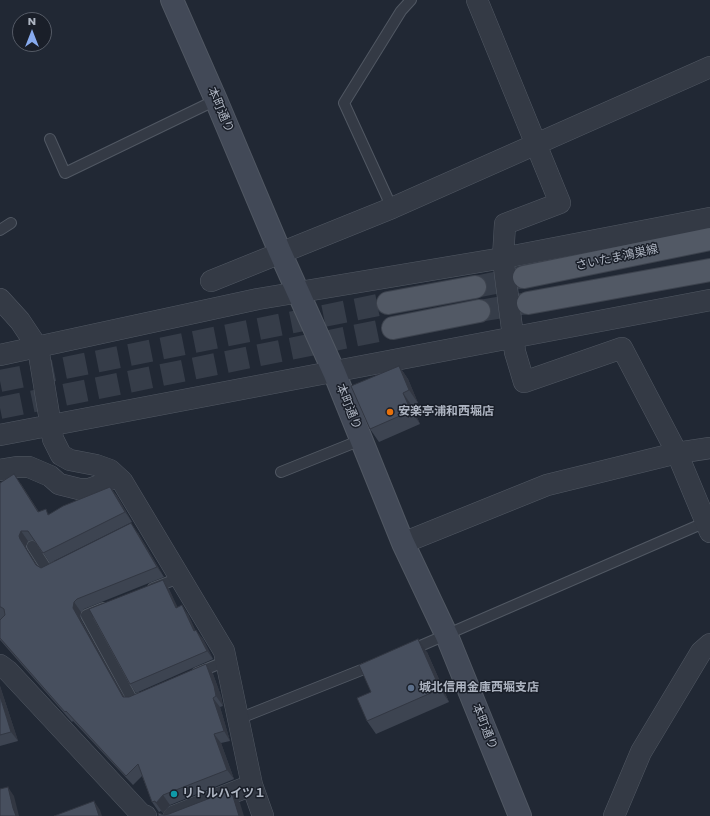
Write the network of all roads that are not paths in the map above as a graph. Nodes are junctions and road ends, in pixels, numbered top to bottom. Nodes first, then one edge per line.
1 (172, 0) edge
2 (411, 0) edge
3 (477, 0) edge
4 (710, 67) edge
5 (216, 100) junction
6 (50, 139) dead end
7 (537, 143) junction
8 (392, 208) junction
9 (710, 218) edge
10 (11, 223) dead end
11 (0, 230) edge
12 (710, 239) edge
13 (280, 252) junction
14 (503, 258) junction
15 (710, 270) edge
16 (524, 278) tunnel mouth
17 (210, 281) dead end
18 (475, 287) tunnel mouth
19 (298, 292) junction
20 (0, 299) edge
21 (710, 300) edge
22 (388, 303) tunnel mouth
23 (528, 303) tunnel mouth
24 (479, 311) tunnel mouth
25 (393, 328) tunnel mouth
26 (513, 339) junction
27 (38, 348) junction
28 (0, 355) edge
29 (334, 372) junction
30 (52, 424) junction
31 (0, 435) edge
32 (361, 440) junction
33 (710, 448) edge
34 (677, 453) junction
35 (0, 470) edge
36 (281, 472) dead end
37 (116, 476) junction
38 (708, 527) edge
39 (403, 543) junction
40 (32, 546) edge
41 (62, 564) edge
42 (179, 578) junction
43 (143, 592) edge
44 (115, 603) edge
45 (447, 636) junction
46 (710, 644) edge
47 (404, 653) edge
48 (226, 661) junction
49 (382, 662) edge
50 (0, 665) edge
51 (190, 676) edge
52 (148, 695) edge
53 (238, 719) junction
54 (252, 785) junction
55 (146, 816) edge
56 (174, 816) edge
57 (263, 816) edge
58 (520, 816) edge
59 (614, 816) edge

1 - 5 main road, 本町通り
2 - 8 lane
3 - 7 street
4 - 7 street
5 - 6 lane
5 - 13 main road, 本町通り
7 - 8 street
7 - 14 street
8 - 13 street
9 - 14 street
10 - 11 lane
12 - 16 main road, さいたま鴻巣線
13 - 17 street
13 - 19 main road, 本町通り
14 - 19 street
14 - 26 street
15 - 23 main road
18 - 22 main road
19 - 27 street
19 - 29 main road, 本町通り
20 - 27 street
21 - 26 street
24 - 25 main road
26 - 29 street
26 - 34 street
27 - 28 street
27 - 30 street
29 - 30 street
29 - 32 main road, 本町通り
30 - 31 street
30 - 37 street
32 - 36 lane
32 - 39 main road, 本町通り
33 - 34 street
34 - 38 street
34 - 39 street
35 - 37 street
37 - 42 street
38 - 45 lane
39 - 45 main road, 本町通り
40 - 41 lane
42 - 43 lane
42 - 48 street
44 - 52 lane
45 - 47 lane
45 - 58 main road, 本町通り
46 - 59 street
48 - 51 lane
48 - 53 street
49 - 53 lane
50 - 55 street
53 - 54 street
54 - 56 street
54 - 57 street

